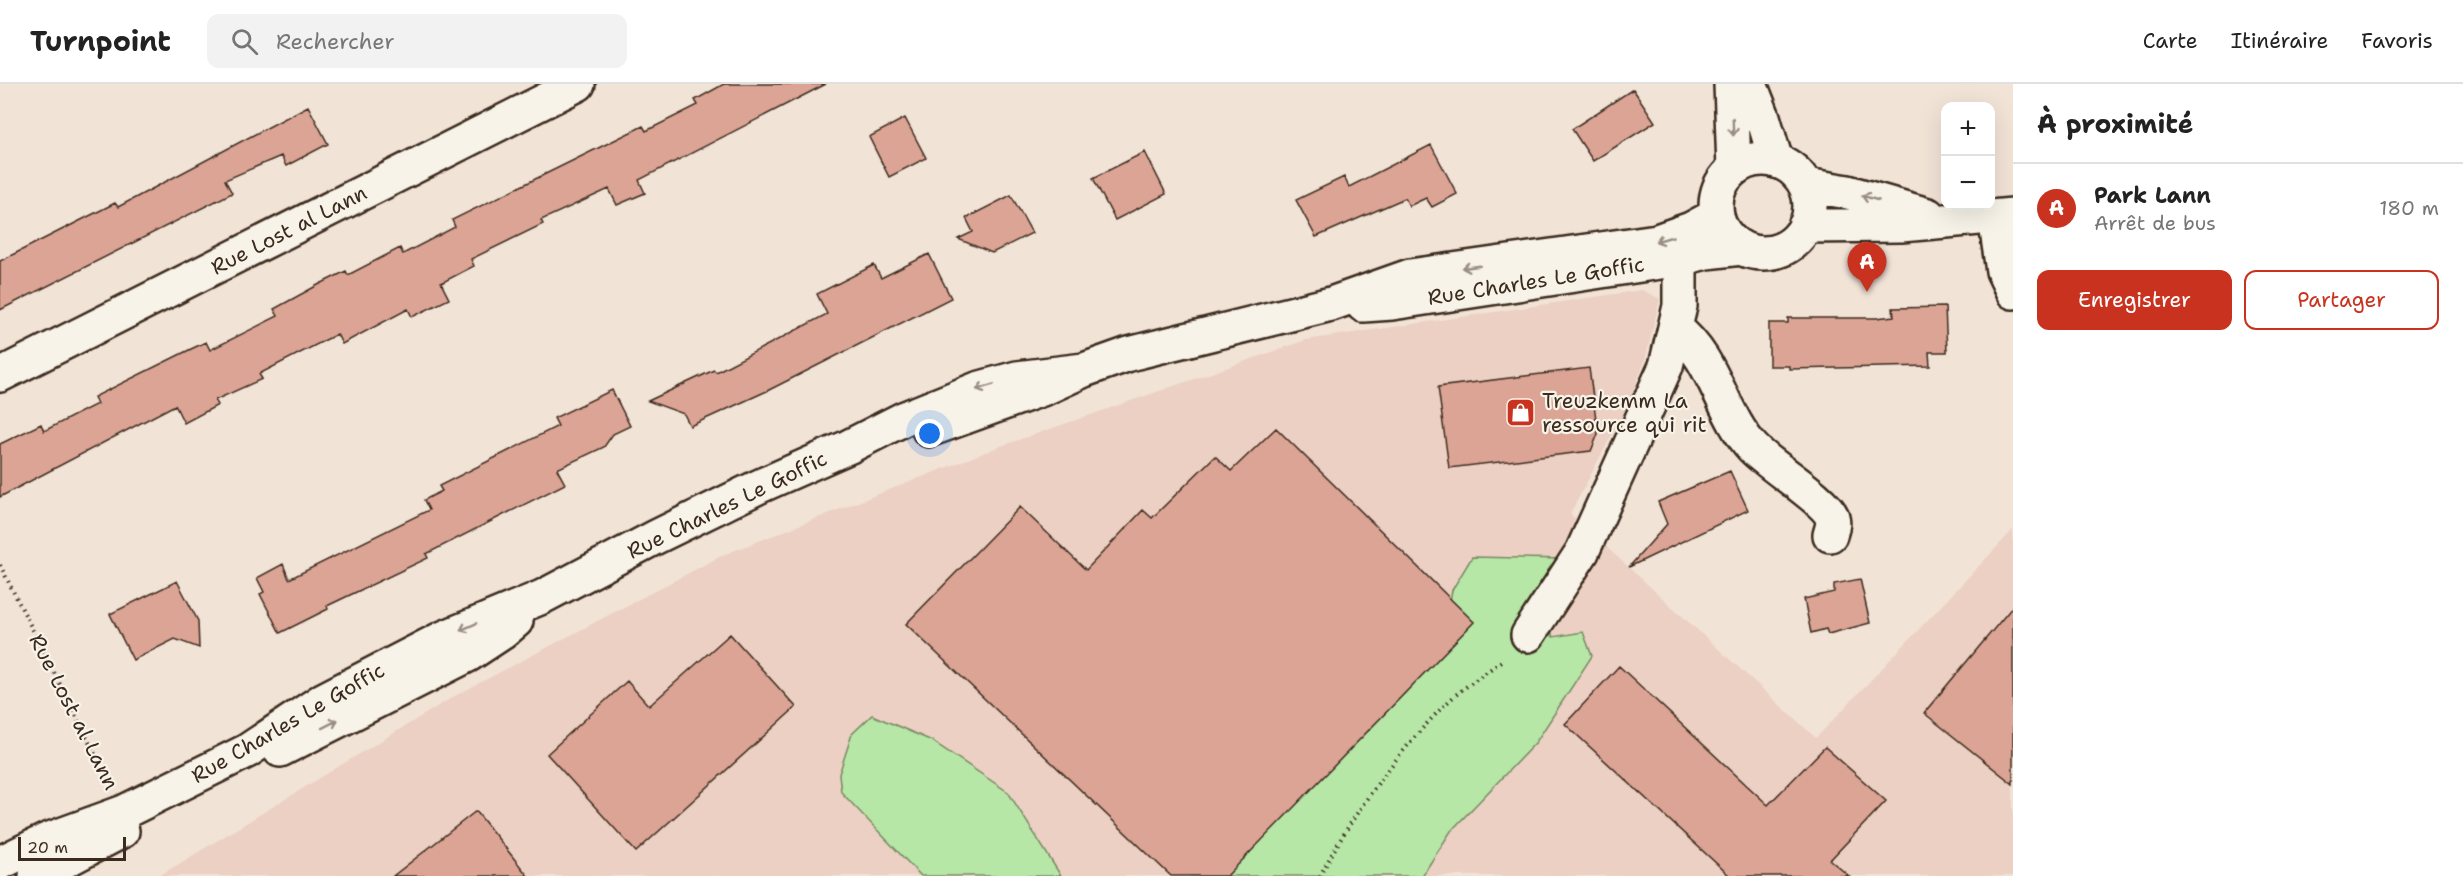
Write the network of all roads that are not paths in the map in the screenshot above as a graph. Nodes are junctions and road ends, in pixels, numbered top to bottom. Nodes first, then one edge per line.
1 (578, 84) edge
2 (1731, 84) edge
3 (1750, 84) edge
4 (1776, 160) junction
5 (1734, 169) junction
6 (1806, 185) junction
7 (1717, 215) junction
8 (2004, 216) edge
9 (1947, 220) junction
10 (1805, 226) junction
11 (1741, 248) junction
12 (1680, 259) junction
13 (2013, 292) edge
14 (1331, 304) junction
15 (1676, 329) junction
16 (0, 375) edge
17 (1830, 535) dead end
18 (542, 597) junction
19 (1528, 635) road end
20 (0, 863) edge
21 (36, 876) edge

1 - 16 street, Rue Lost al Lann
2 -> 5 street
3 - 4 street
4 - 5 street
4 - 6 street
5 - 7 street
9 -> 6 street
6 - 10 street
7 - 11 street
7 -> 14 street, Rue Charles Le Goffic
8 - 9 street
8 - 13 street
9 - 10 street
10 - 11 street
11 - 12 street, Rue Charles Le Goffic
12 - 14 street, Rue Charles Le Goffic
12 - 15 street
14 - 18 street, Rue Charles Le Goffic
15 - 17 street
15 - 19 street
18 -> 20 street, Rue Charles Le Goffic
21 -> 18 street, Rue Charles Le Goffic

